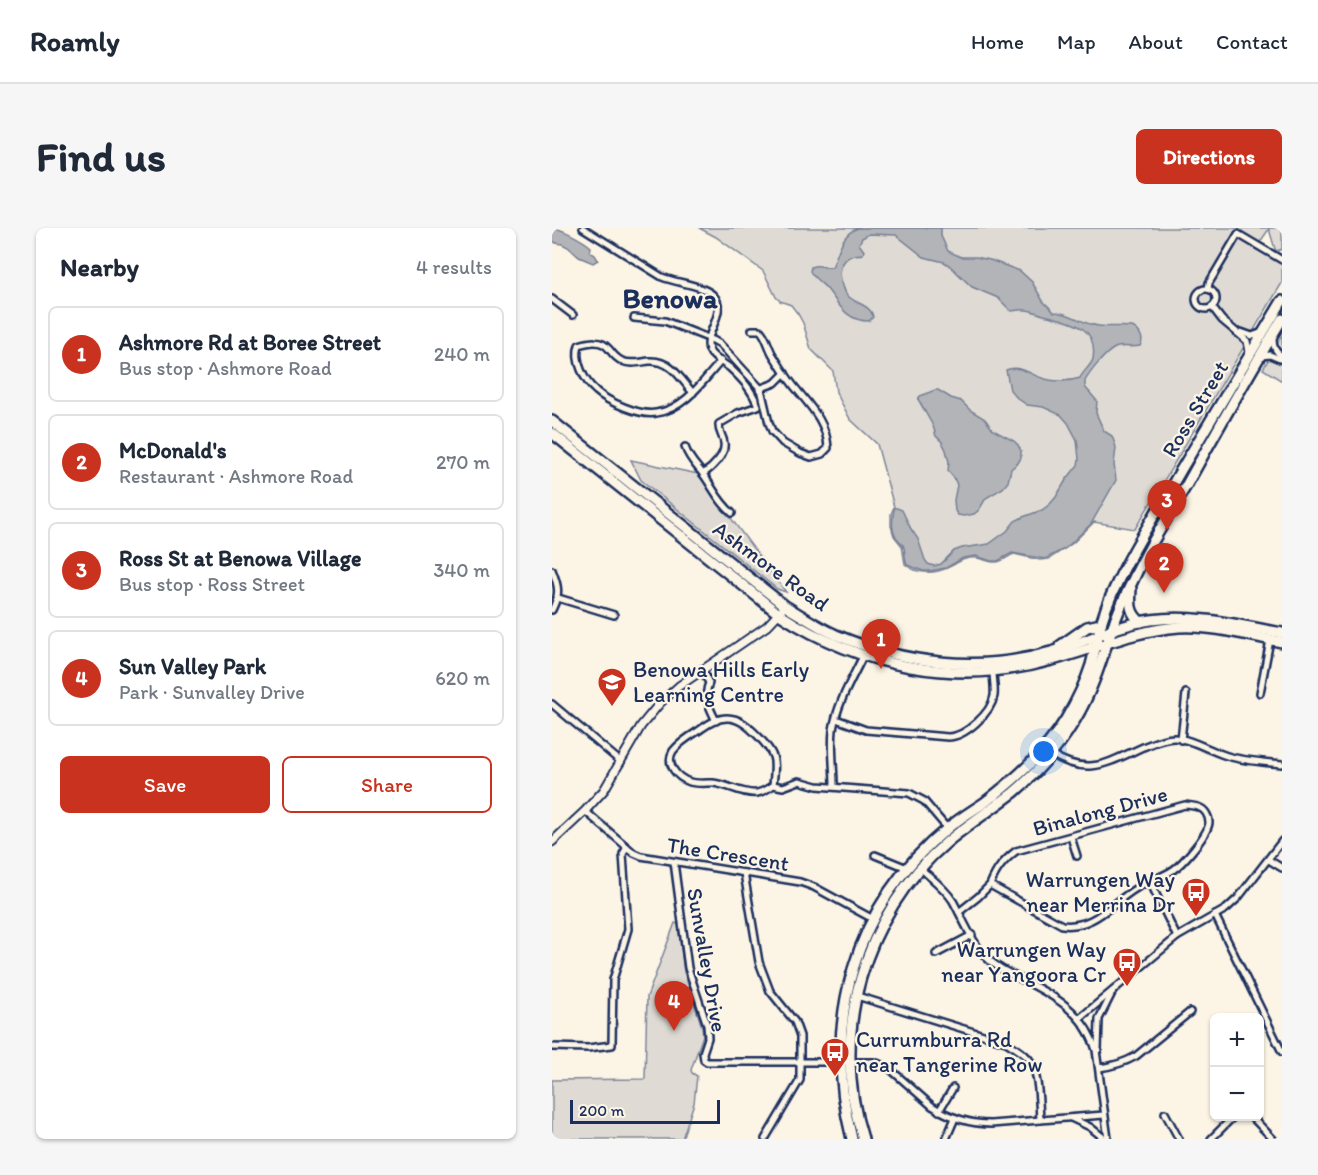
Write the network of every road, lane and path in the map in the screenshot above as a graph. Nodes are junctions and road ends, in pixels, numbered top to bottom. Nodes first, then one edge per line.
1 (583, 228) edge
2 (1282, 260) edge
3 (1208, 289) junction
4 (552, 299) edge
5 (1282, 301) edge
6 (1212, 307) junction
7 (573, 315) dead end
8 (634, 318) dead end
9 (1282, 319) edge
10 (1228, 326) junction
11 (752, 330) dead end
12 (1268, 333) junction
13 (709, 339) junction
14 (1249, 357) junction
15 (1260, 357) junction
16 (1282, 358) edge
17 (721, 361) junction
18 (785, 373) junction
19 (761, 388) junction
20 (752, 391) junction
21 (693, 393) junction
22 (552, 421) edge
23 (552, 432) edge
24 (685, 447) dead end
25 (703, 474) junction
26 (732, 513) dead end
27 (552, 570) edge
28 (1132, 584) junction
29 (558, 598) junction
30 (552, 610) edge
31 (782, 610) junction
32 (614, 615) dead end
33 (1141, 622) junction
34 (1101, 624) junction
35 (1112, 629) junction
36 (1282, 633) edge
37 (1098, 635) junction
38 (1270, 640) junction
39 (1108, 642) junction
40 (1282, 642) edge
41 (1096, 646) junction
42 (1050, 652) junction
43 (863, 656) junction
44 (702, 669) junction
45 (993, 671) junction
46 (1186, 693) dead end
47 (1260, 693) dead end
48 (552, 704) edge
49 (836, 719) junction
50 (716, 721) junction
51 (1181, 740) junction
52 (1051, 754) junction
53 (621, 762) junction
54 (1282, 764) edge
55 (773, 784) junction
56 (834, 786) junction
57 (585, 811) junction
58 (947, 829) junction
59 (1071, 837) junction
60 (1282, 841) edge
61 (552, 842) edge
62 (627, 847) junction
63 (875, 855) dead end
64 (1077, 856) dead end
65 (1269, 860) junction
66 (674, 862) junction
67 (907, 868) junction
68 (920, 868) junction
69 (1282, 868) edge
70 (744, 873) junction
71 (1149, 880) junction
72 (990, 885) junction
73 (959, 912) junction
74 (1215, 915) junction
75 (873, 919) junction
76 (972, 935) junction
77 (1177, 937) junction
78 (936, 954) dead end
79 (1116, 987) junction
80 (856, 995) junction
81 (1190, 1012) dead end
82 (1080, 1018) junction
83 (552, 1047) edge
84 (1282, 1052) edge
85 (1098, 1059) junction
86 (845, 1061) junction
87 (800, 1062) junction
88 (1099, 1068) junction
89 (953, 1089) dead end
90 (939, 1110) junction
91 (1165, 1113) dead end
92 (1104, 1115) junction
93 (1070, 1118) junction
94 (955, 1119) junction
95 (1040, 1120) junction
96 (1229, 1121) edge
97 (1256, 1121) edge
98 (765, 1139) edge
99 (852, 1139) edge
100 (863, 1139) edge
101 (946, 1139) edge
102 (1106, 1139) edge
103 (1179, 1139) edge
104 (1211, 1139) edge
105 (1273, 1139) edge

1 - 13 street
2 - 3 street
3 - 6 street
3 - 6 street
4 - 7 street
5 - 12 main road, Ross Street
6 - 10 street
8 - 13 street
9 - 12 main road, Ross Street
10 - 12 street
10 - 14 street
11 - 18 street
12 - 14 main road, Ross Street
12 - 15 main road, Ross Street
12 - 16 street
13 - 17 street
13 - 19 street
14 - 34 main road, Ross Street
15 - 16 street
15 - 28 main road, Ross Street
17 - 20 street
17 - 21 street
18 - 19 street
18 - 19 street
19 - 20 street
20 - 25 street
21 - 21 street
22 - 31 main road, Ashmore Road
23 - 31 main road, Ashmore Road
24 - 25 street
25 - 26 street
27 - 29 street
28 - 33 main road
28 - 35 main road, Ross Street
29 - 30 street
29 - 32 street
31 - 42 main road, Ashmore Road
31 - 43 main road, Ashmore Road
31 - 44 street
33 - 35 main road, Ashmore Road
33 - 36 main road, Ashmore Road
34 - 37 main road, Ross Street
34 - 42 main road
35 - 37 main road, Ashmore Road
35 - 39 main road, Ross Street
37 - 41 main road, Ross Street
37 - 42 main road, Ashmore Road
38 - 39 main road, Ashmore Road
38 - 40 main road, Ashmore Road
38 - 47 street
39 - 41 main road, Ashmore Road
39 - 52 main road, Ross Street
41 - 45 main road, Ashmore Road
41 - 58 main road, Ross Street
43 - 45 main road, Ashmore Road
43 - 49 street
44 - 50 street
44 - 53 street
45 - 49 street
46 - 51 street
48 - 53 street
49 - 56 street
50 - 55 street
50 - 55 street
51 - 52 street
51 - 54 street
52 - 68 main road, Ross Street
53 - 57 street
55 - 56 street
56 - 58 street
57 - 61 street
57 - 62 street, The Crescent
58 - 67 main road, Ross Street
59 - 64 street
59 - 71 street, Binalong Drive
59 - 72 street, Binalong Drive
60 - 65 street
62 - 66 street, The Crescent
62 - 83 street
63 - 67 street
65 - 69 street
65 - 74 street
66 - 70 street, The Crescent
66 - 87 street, Sunvalley Drive
67 - 75 main road, Ross Street
68 - 73 street
68 - 80 main road, Ross Street
70 - 75 street, The Crescent
70 - 87 street
71 - 72 street, Binalong Drive
71 - 77 street
72 - 73 street, Binalong Drive
73 - 76 street
74 - 77 street
74 - 84 street
75 - 86 main road, Ross Street
76 - 78 street
76 - 82 street
77 - 79 street
79 - 82 street
79 - 85 street
80 - 86 main road, Ross Street
80 - 95 street
81 - 88 street
82 - 85 street
85 - 88 street
86 - 87 street
86 - 90 street
86 - 99 main road
86 - 100 main road
87 - 98 street
88 - 92 street
89 - 90 street
90 - 94 street
91 - 103 street
92 - 93 street
92 - 102 street
93 - 95 street
93 - 102 street
94 - 95 street
94 - 101 street
96 - 104 street
97 - 105 street

